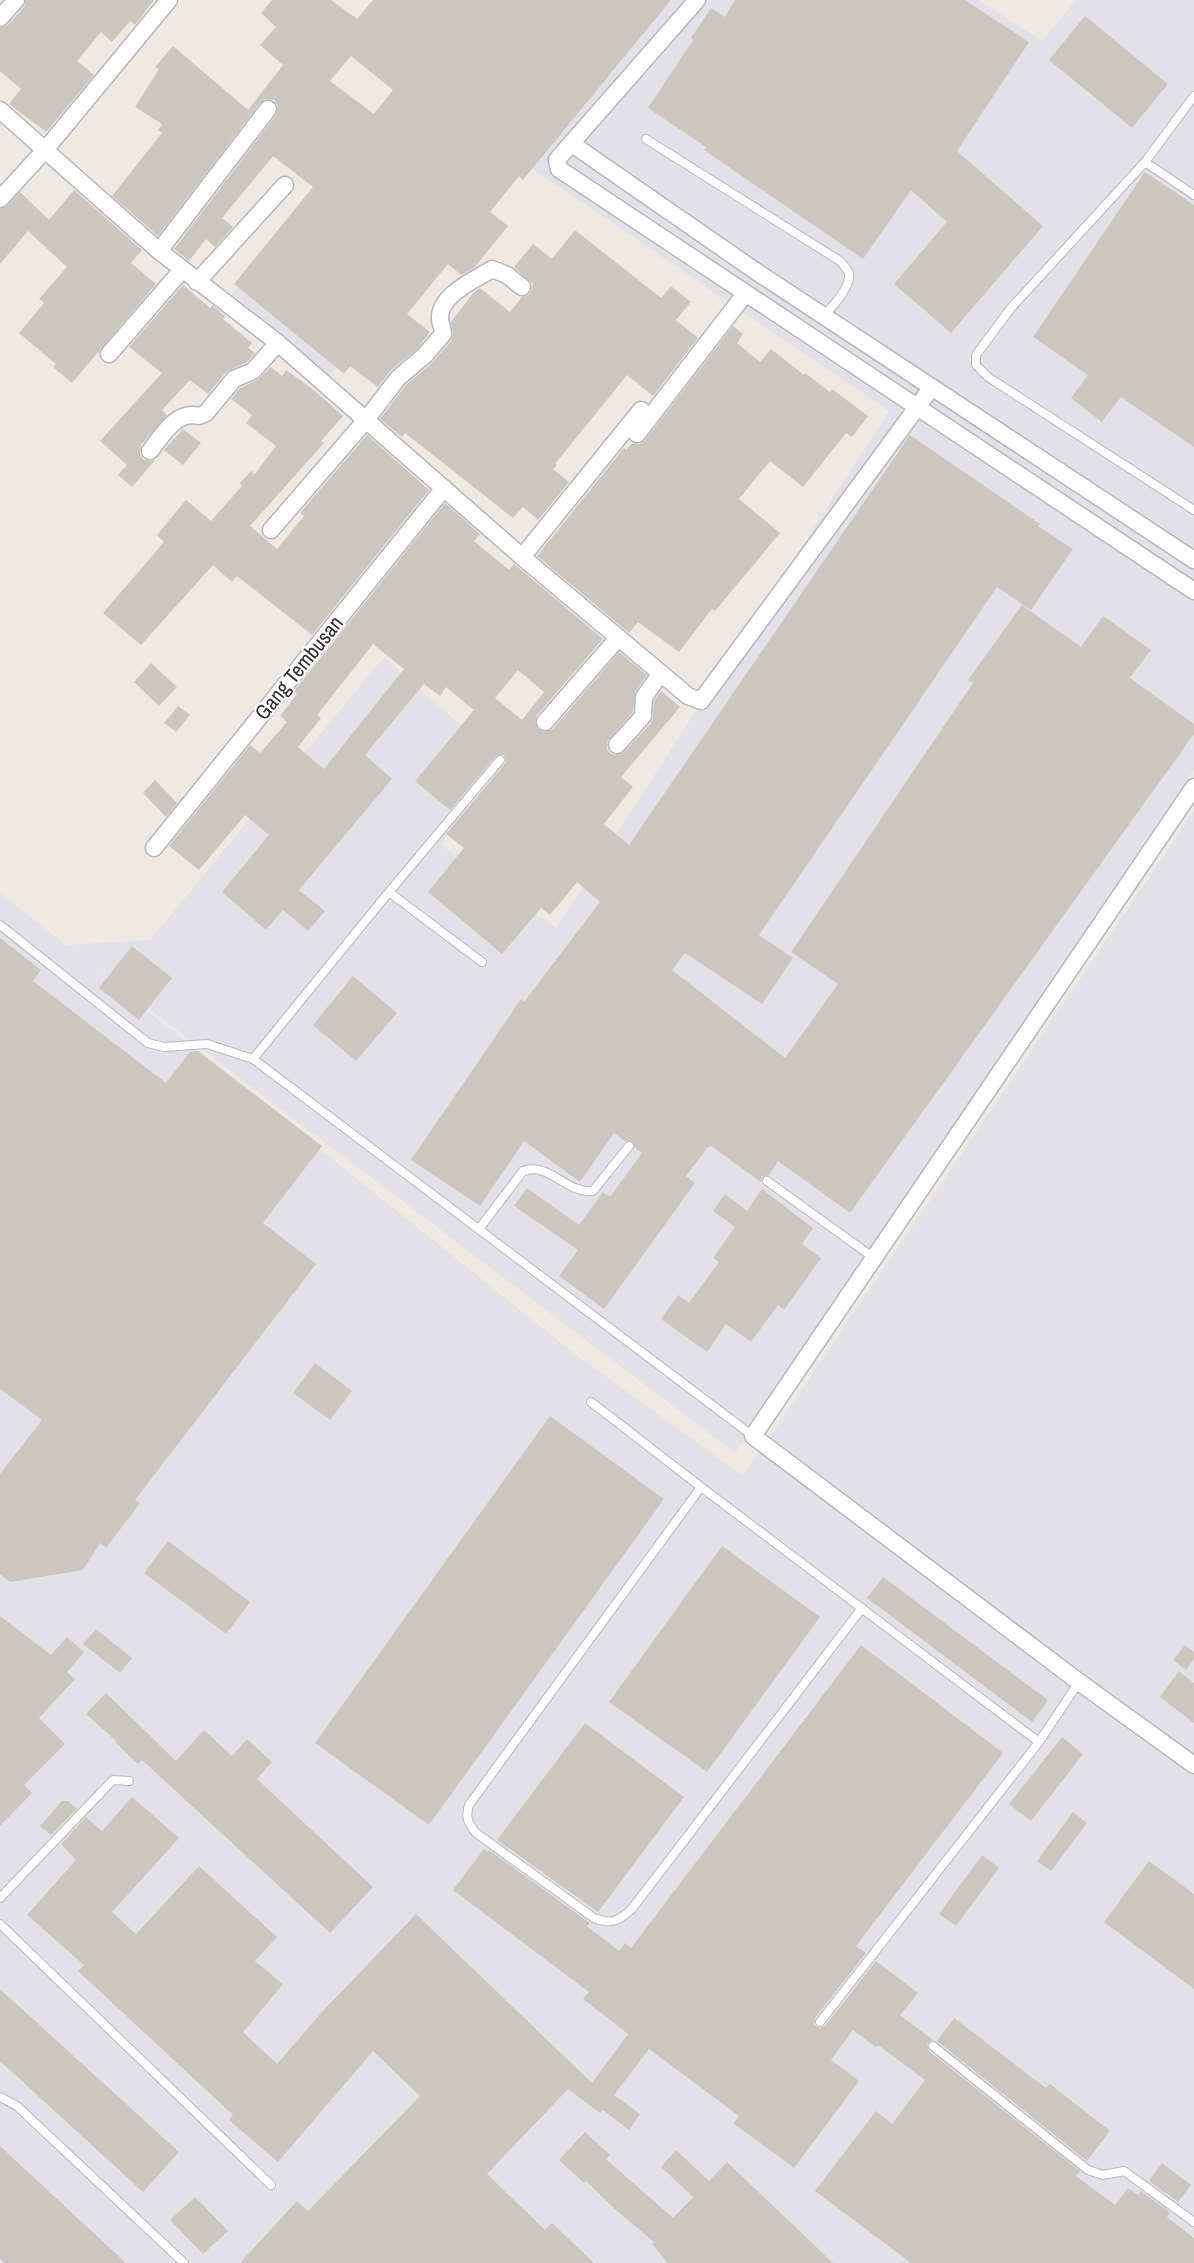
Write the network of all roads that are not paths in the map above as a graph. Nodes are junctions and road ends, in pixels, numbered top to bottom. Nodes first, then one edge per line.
1 (16, 0) edge
2 (170, 0) edge
3 (698, 0) edge
4 (0, 18) edge
5 (1194, 96) edge
6 (268, 109) dead end
7 (0, 110) edge
8 (646, 140) dead end
9 (572, 144) junction
10 (45, 150) junction
11 (1144, 162) junction
12 (285, 185) dead end
13 (1194, 195) edge
14 (0, 199) edge
15 (159, 251) junction
16 (182, 270) junction
17 (754, 270) junction
18 (197, 282) junction
19 (522, 287) dead end
20 (742, 292) junction
21 (824, 316) junction
22 (278, 343) junction
23 (109, 354) dead end
24 (932, 387) junction
25 (917, 406) junction
26 (641, 410) dead end
27 (366, 420) junction
28 (630, 441) dead end
29 (150, 451) dead end
30 (1059, 470) junction
31 (444, 488) junction
32 (1045, 491) junction
33 (1194, 510) edge
34 (271, 530) dead end
35 (522, 557) junction
36 (1194, 560) edge
37 (1194, 591) edge
38 (618, 638) junction
39 (661, 673) junction
40 (545, 722) dead end
41 (617, 745) dead end
42 (500, 760) dead end
43 (1194, 787) edge
44 (153, 848) dead end
45 (389, 892) junction
46 (0, 925) edge
47 (482, 963) dead end
48 (253, 1059) junction
49 (629, 1146) dead end
50 (767, 1181) dead end
51 (479, 1229) junction
52 (874, 1258) junction
53 (591, 1402) dead end
54 (753, 1436) junction
55 (701, 1487) junction
56 (862, 1608) junction
57 (1079, 1682) junction
58 (1039, 1742) junction
59 (1194, 1765) edge
60 (129, 1781) dead end
61 (0, 1898) edge
62 (0, 1924) edge
63 (820, 2022) dead end
64 (933, 2046) dead end
65 (0, 2097) edge
66 (272, 2185) dead end
67 (1194, 2222) edge
68 (184, 2263) edge

1 - 4 street
2 - 10 street
3 - 9 street
5 - 11 lane
6 - 15 street
7 - 10 street
8 - 21 lane
9 - 17 street
9 - 20 street
10 - 14 street
10 - 15 street
11 - 13 lane
11 - 33 lane
12 - 18 street
15 - 16 street
16 - 18 street
16 - 23 street
17 - 20 street
17 - 21 street
18 - 22 street
19 - 27 street
20 - 25 street
20 - 28 street
21 - 24 street
22 - 27 street
22 - 29 street
24 - 25 street
24 - 30 street
25 - 32 street
25 - 39 street
26 - 35 street
27 - 31 street
27 - 34 street
30 - 32 street
30 - 36 street
31 - 35 street
31 - 44 street, Gang Tembusan
32 - 37 street
35 - 38 street
38 - 39 street
38 - 40 street
39 - 41 street
42 - 45 lane
43 - 52 street
45 - 47 lane
45 - 48 lane
46 - 48 lane
48 - 51 lane
49 - 51 lane
50 - 52 lane
51 - 54 lane
52 - 54 street
53 - 55 lane
54 - 57 street
55 - 56 lane
55 - 56 lane
56 - 58 lane
57 - 58 lane
57 - 59 street
58 - 63 lane
60 - 61 lane
62 - 66 lane
64 - 67 lane
65 - 68 lane

